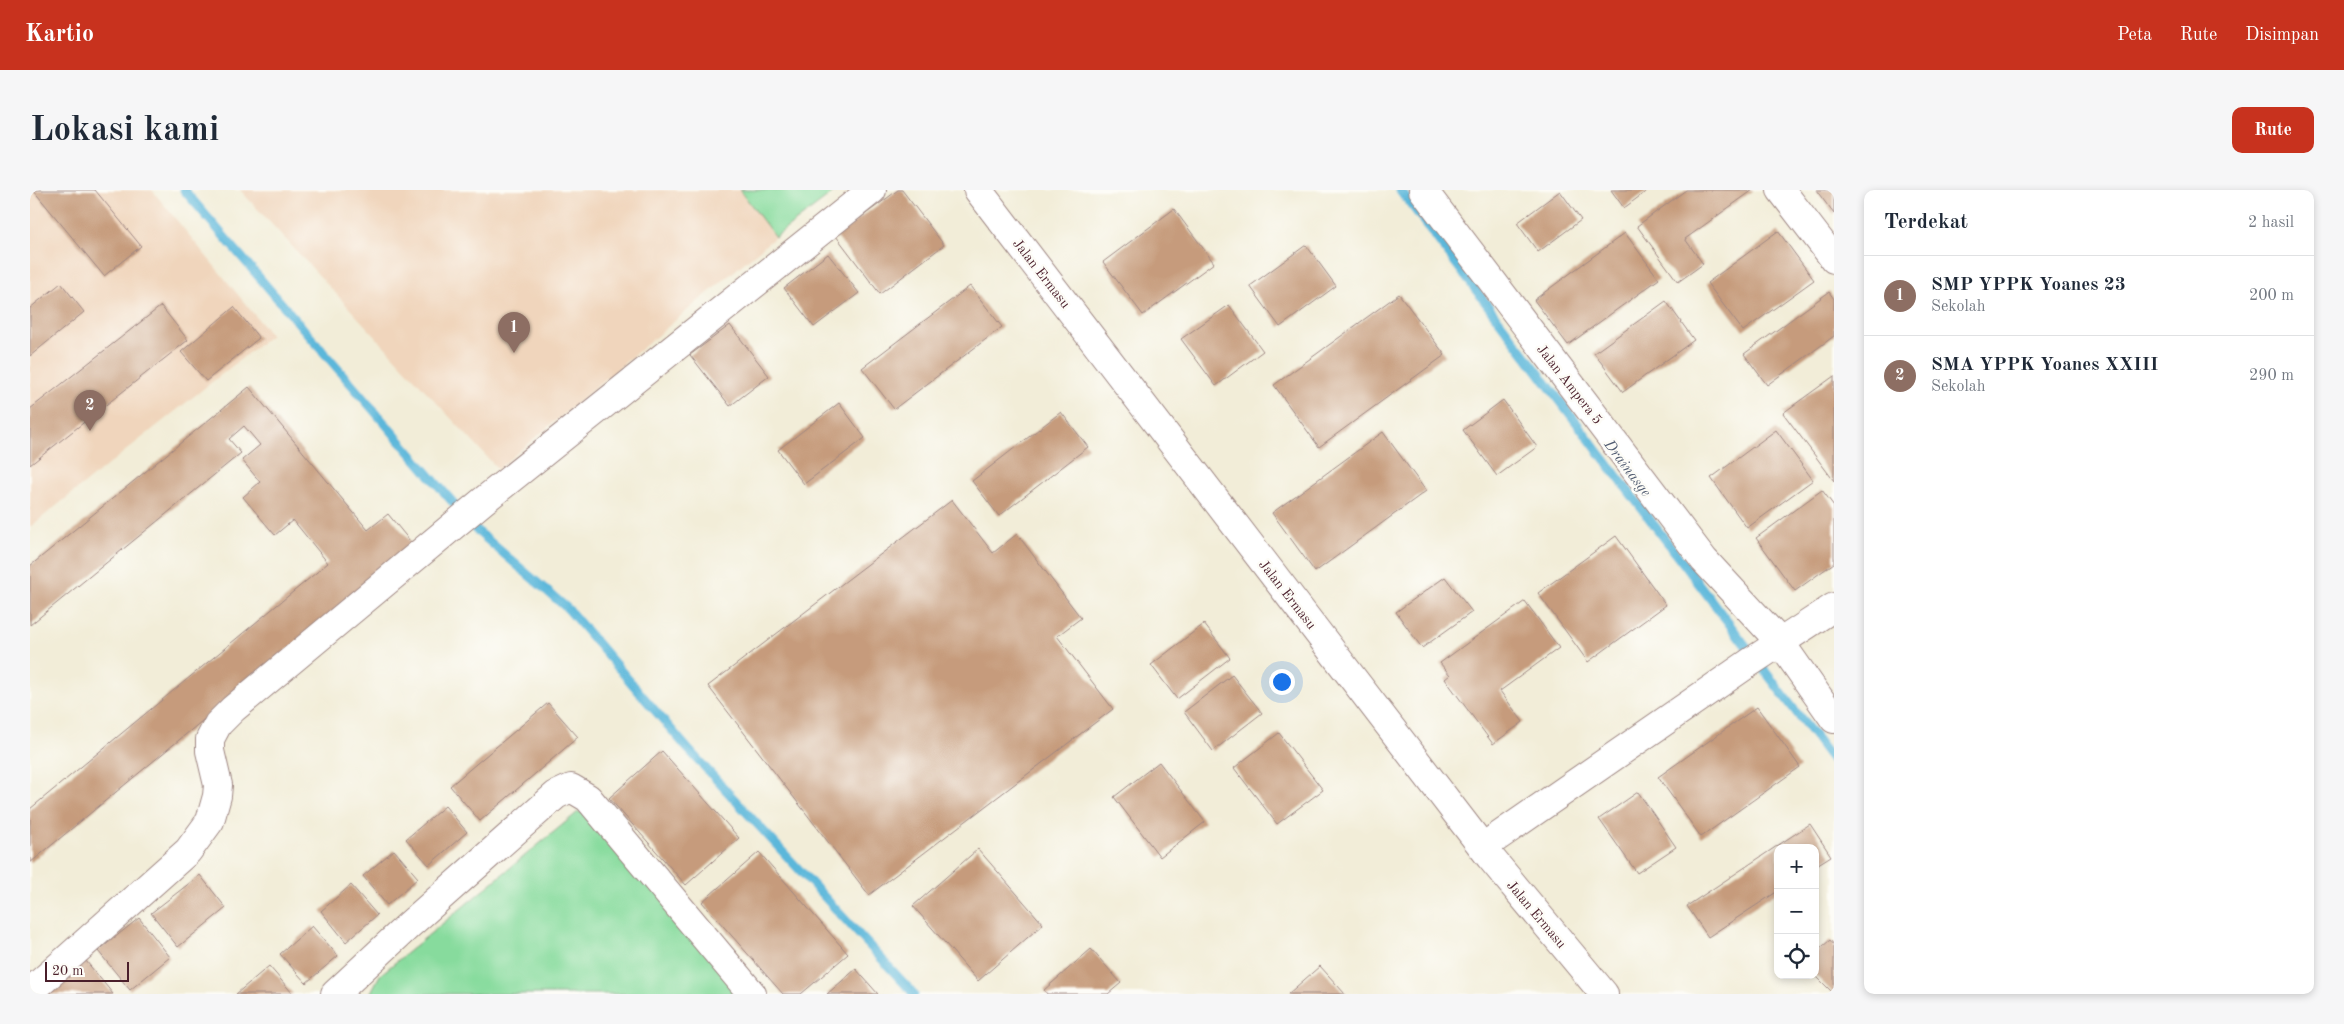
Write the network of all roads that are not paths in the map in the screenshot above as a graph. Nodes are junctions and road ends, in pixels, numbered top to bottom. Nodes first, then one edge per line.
1 (872, 190) edge
2 (978, 190) edge
3 (1423, 190) edge
4 (1781, 190) edge
5 (1834, 260) edge
6 (1834, 607) edge
7 (1780, 642) junction
8 (1834, 719) edge
9 (1483, 847) junction
10 (30, 992) edge
11 (340, 992) edge
12 (752, 994) edge
13 (1604, 994) edge

1 - 10 street
2 - 9 street, Jalan Ermasu
3 - 7 street, Jalan Ampera 5
4 - 5 street
6 - 7 street
7 - 8 street, Jalan Ampera 5
7 - 9 street
9 - 13 street, Jalan Ermasu
11 - 12 street

